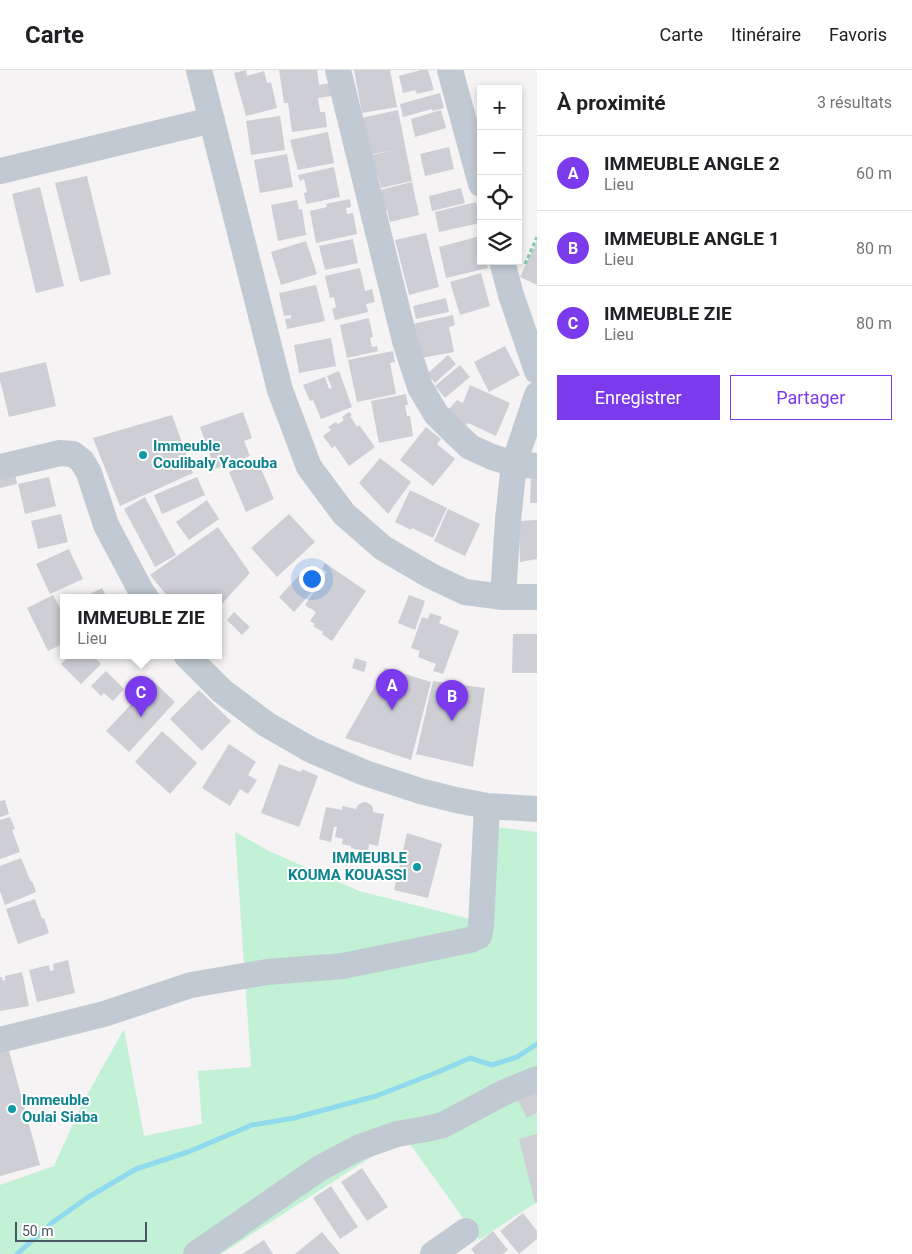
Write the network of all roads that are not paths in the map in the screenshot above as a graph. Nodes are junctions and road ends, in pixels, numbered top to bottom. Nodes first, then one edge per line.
1 (199, 70) edge
2 (338, 70) edge
3 (450, 70) edge
4 (212, 120) junction
5 (0, 171) edge
6 (479, 175) edge
7 (503, 265) edge
8 (537, 371) edge
9 (537, 395) edge
10 (525, 465) edge
11 (0, 467) edge
12 (143, 594) edge
13 (503, 597) junction
14 (537, 598) edge
15 (190, 659) edge
16 (487, 806) junction
17 (537, 809) edge
18 (0, 1040) edge
19 (537, 1079) edge
20 (466, 1231) dead end
21 (196, 1254) edge
22 (433, 1254) edge

1 - 4 street
2 - 10 street
3 - 6 street
4 - 5 street
4 - 13 street
7 - 8 street
9 - 10 street
10 - 13 street
11 - 12 street
13 - 14 street
15 - 16 street
16 - 17 street
16 - 18 street
19 - 21 street
20 - 22 street

